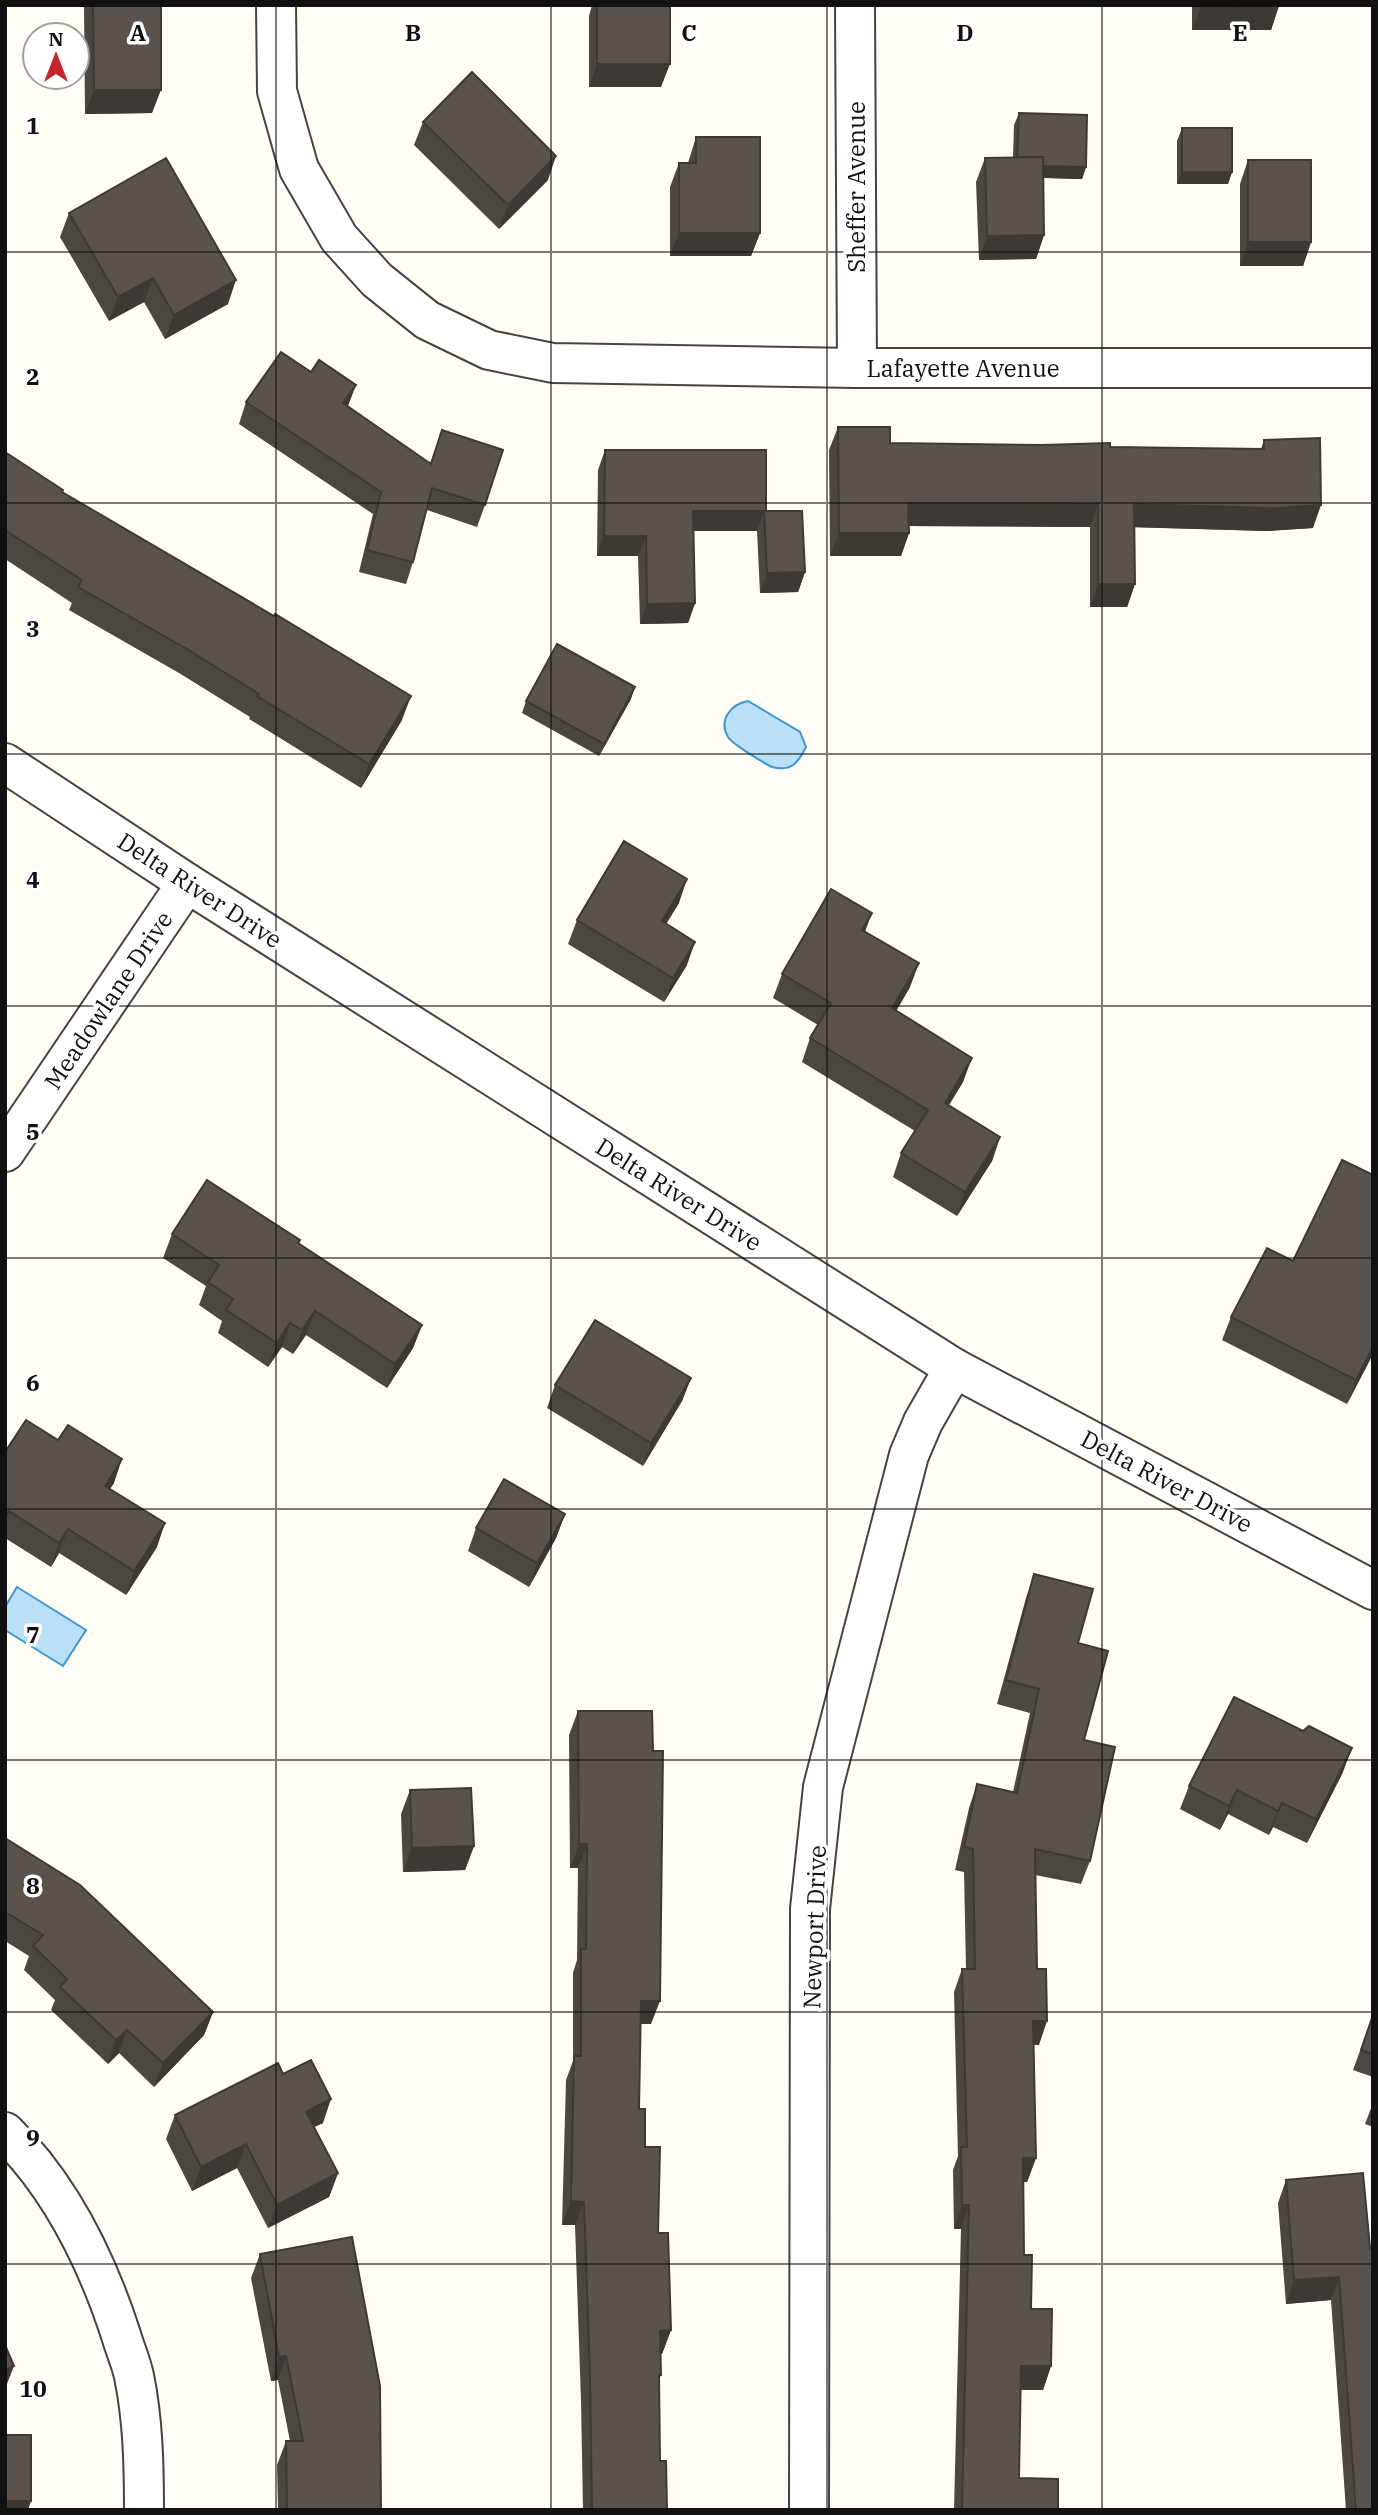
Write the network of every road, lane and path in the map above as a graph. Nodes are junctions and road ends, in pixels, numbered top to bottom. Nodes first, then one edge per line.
1 (276, 5) edge
2 (855, 5) edge
3 (857, 368) junction
4 (1373, 368) edge
5 (5, 763) edge
6 (187, 883) junction
7 (5, 1152) edge
8 (954, 1368) junction
9 (1373, 1590) edge
10 (5, 2132) edge
11 (144, 2510) edge
12 (809, 2510) edge

1 - 3 street, Lafayette Avenue
2 - 3 street, Sheffer Avenue
3 - 4 street, Lafayette Avenue
5 - 6 street, Delta River Drive
6 - 7 street, Meadowlane Drive
6 - 8 street, Delta River Drive
8 - 9 street, Delta River Drive
8 - 12 street, Newport Drive
10 - 11 street

